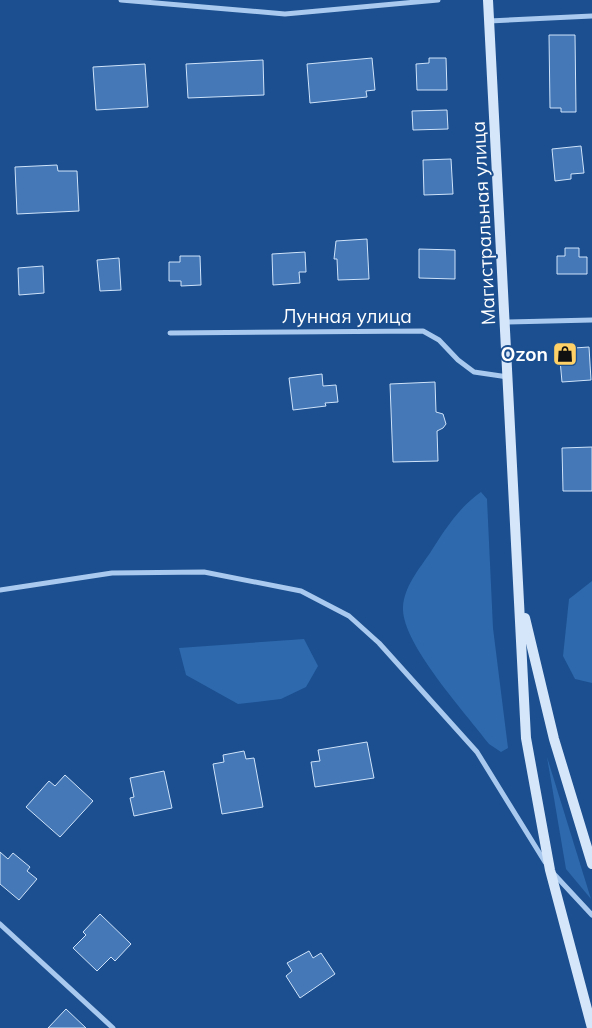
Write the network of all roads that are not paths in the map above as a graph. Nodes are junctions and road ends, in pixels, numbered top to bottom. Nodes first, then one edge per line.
1 (121, 0) edge
2 (438, 0) edge
3 (488, 0) edge
4 (592, 16) edge
5 (489, 21) junction
6 (592, 320) edge
7 (506, 322) junction
8 (170, 333) dead end
9 (508, 377) junction
10 (0, 590) edge
11 (519, 593) junction
12 (592, 864) edge
13 (550, 870) junction
14 (592, 915) edge
15 (0, 924) edge
16 (113, 1028) edge
17 (592, 1028) edge

1 - 2 street
3 - 5 main road, Магистральная улица
4 - 5 street
5 - 7 main road, Магистральная улица
6 - 7 street
7 - 9 main road, Магистральная улица
8 - 9 street, Лунная улица
9 - 11 main road, Магистральная улица
10 - 13 street
11 - 12 main road, Магистральная улица
11 - 13 main road, Магистральная улица
13 - 14 street
13 - 17 main road, Магистральная улица
15 - 16 street

